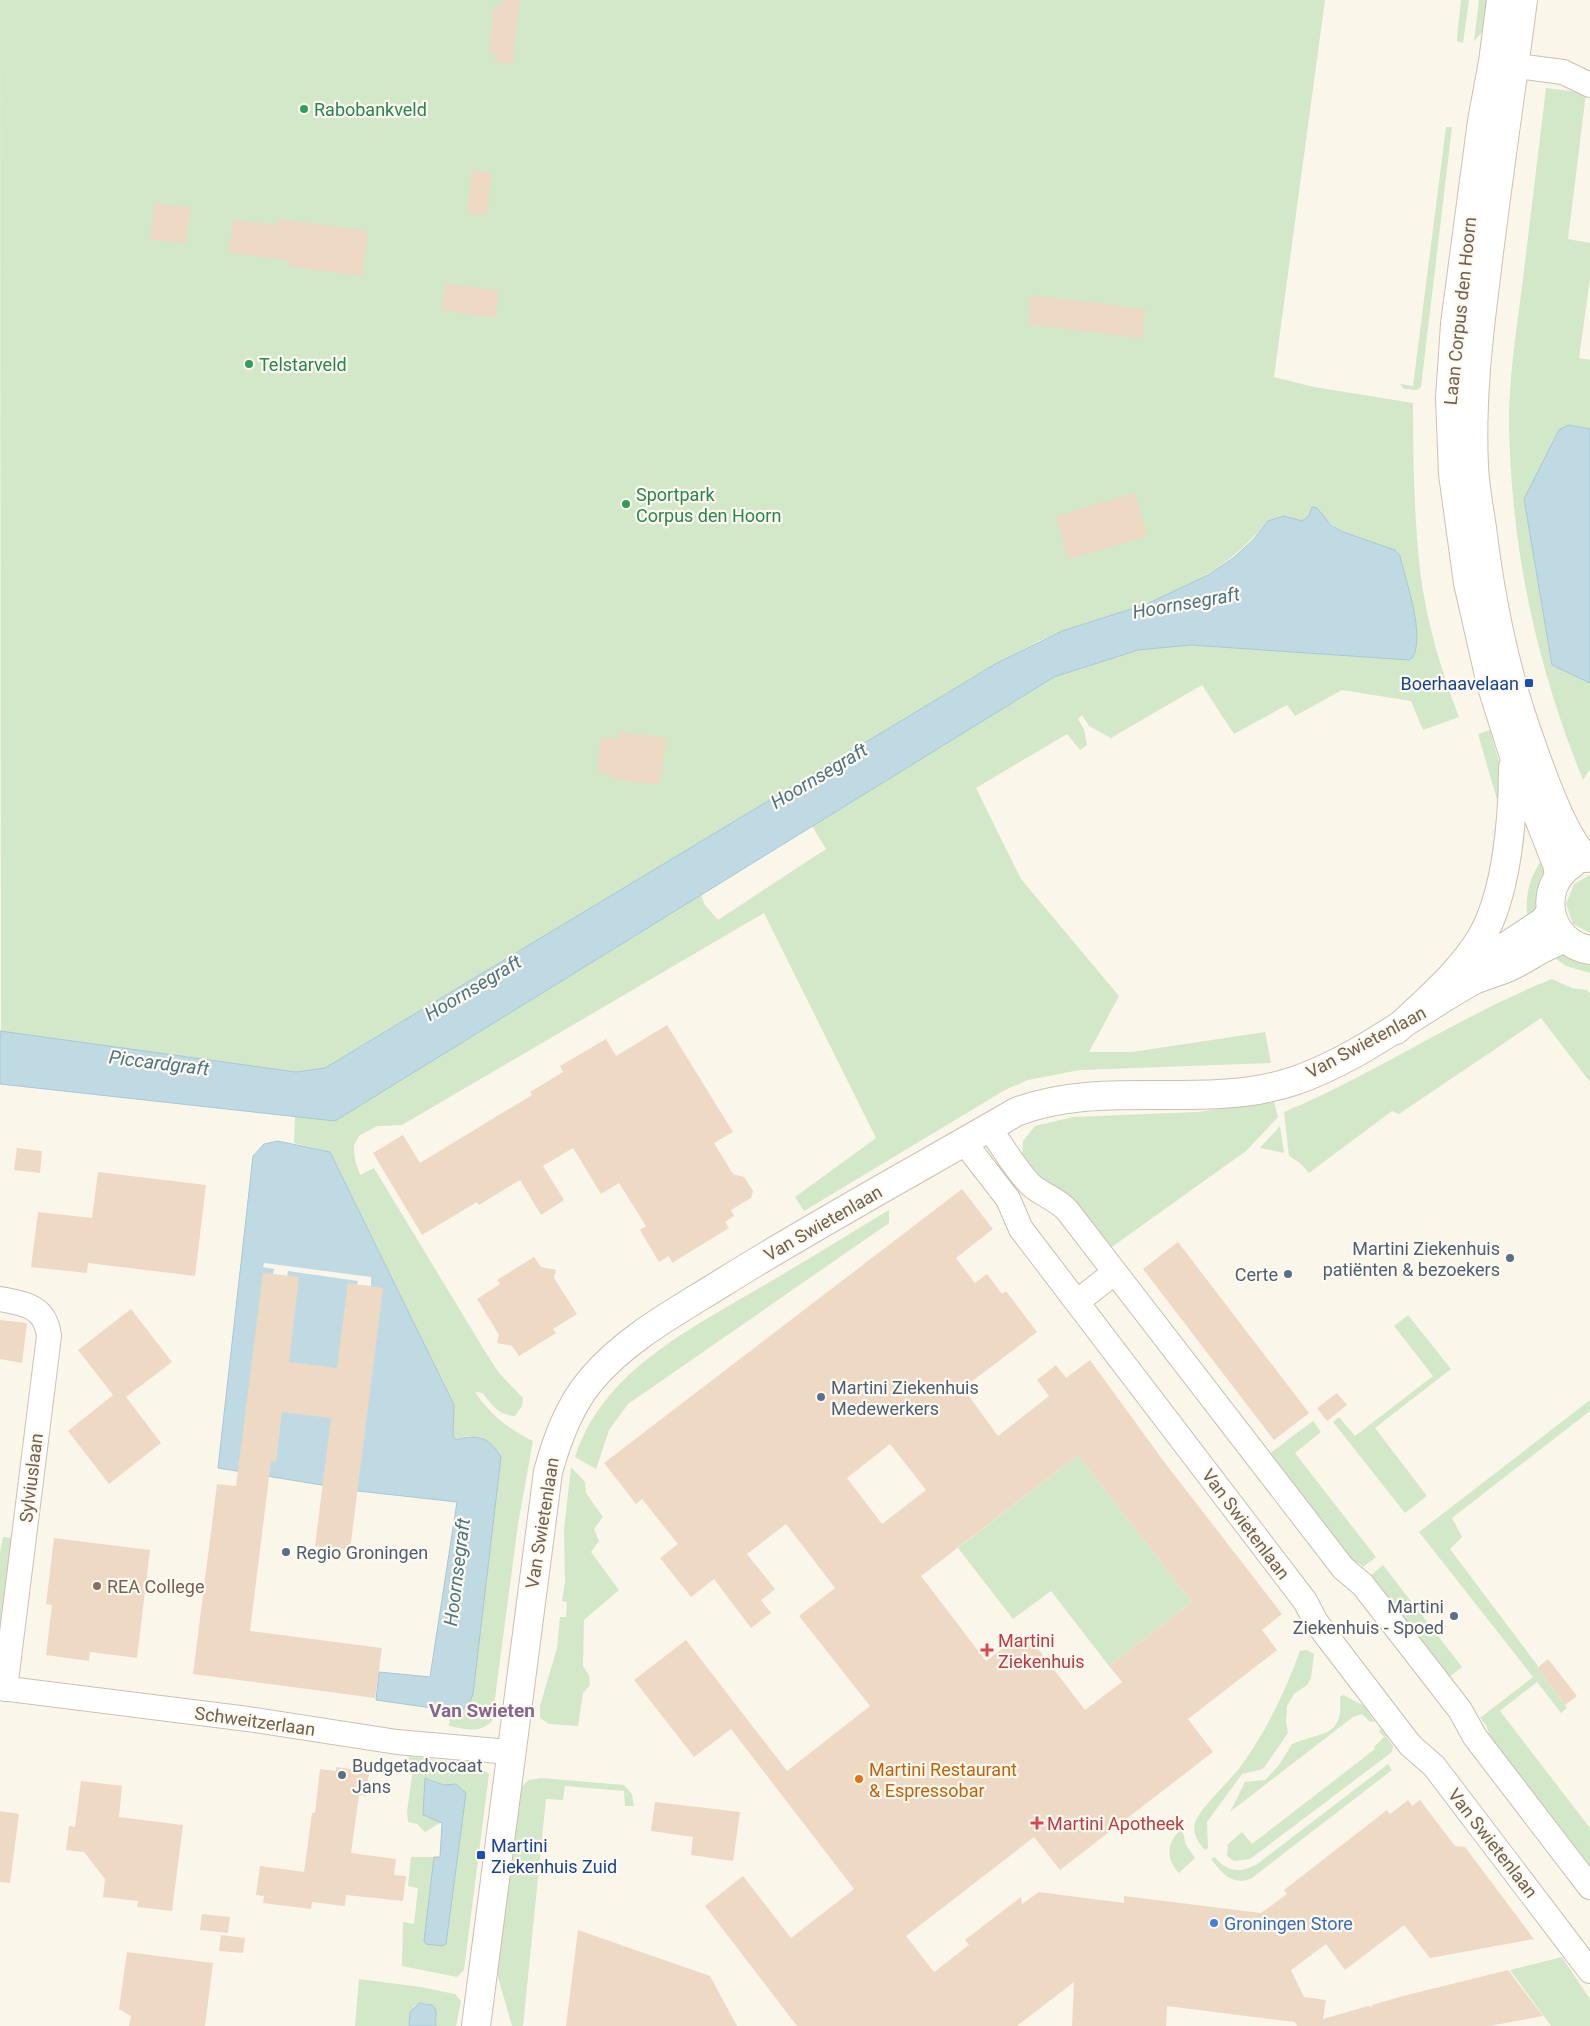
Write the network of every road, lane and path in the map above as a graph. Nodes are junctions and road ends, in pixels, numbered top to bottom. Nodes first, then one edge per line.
1 (1501, 0) edge
2 (1523, 0) edge
3 (1504, 64) junction
4 (1590, 85) edge
5 (1513, 753) junction
6 (1588, 858) edge
7 (1559, 876) junction
8 (1550, 913) junction
9 (1565, 939) junction
10 (1590, 950) edge
11 (1474, 980) junction
12 (1396, 1030) junction
13 (989, 1128) junction
14 (964, 1142) junction
15 (1115, 1272) junction
16 (0, 1300) edge
17 (1077, 1302) junction
18 (2, 1689) edge
19 (510, 1752) junction
20 (1590, 1887) edge
21 (1590, 1971) edge
22 (476, 2026) edge

1 - 3 main road, Laan Corpus den Hoorn
2 - 3 main road, Laan Corpus den Hoorn
3 - 4 street
3 - 5 main road, Laan Corpus den Hoorn
3 - 6 main road, Laan Corpus den Hoorn
5 - 7 main road, Laan Corpus den Hoorn
5 - 12 main road
6 - 7 main road
7 - 8 main road
8 - 9 main road
8 - 11 main road, Van Swietenlaan
9 - 10 main road
9 - 11 main road, Van Swietenlaan
11 - 12 main road, Van Swietenlaan
12 - 13 main road, Van Swietenlaan
13 - 14 main road, Van Swietenlaan
13 - 15 street
14 - 17 street, Van Swietenlaan
14 - 19 main road, Van Swietenlaan
15 - 17 street
15 - 20 street
16 - 18 street, Sylviuslaan
17 - 21 street, Van Swietenlaan
18 - 19 street, Schweitzerlaan
19 - 22 main road, Van Swietenlaan

